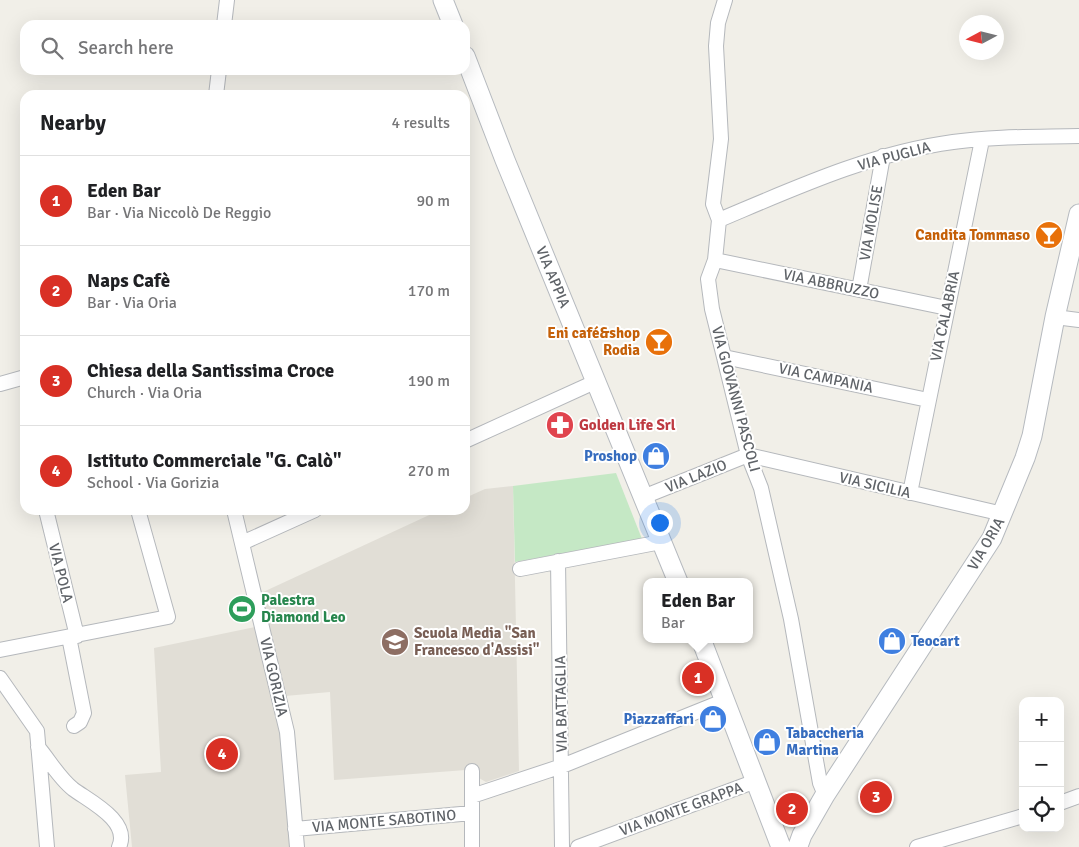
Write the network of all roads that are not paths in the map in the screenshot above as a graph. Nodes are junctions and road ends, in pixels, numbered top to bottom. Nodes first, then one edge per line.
1 (227, 0) edge
2 (443, 0) edge
3 (725, 0) edge
4 (225, 20) edge
5 (451, 20) edge
6 (470, 69) edge
7 (218, 75) edge
8 (217, 90) edge
9 (1079, 136) edge
10 (982, 140) junction
11 (883, 156) junction
12 (719, 220) junction
13 (1078, 224) edge
14 (715, 260) junction
15 (859, 290) junction
16 (947, 308) junction
17 (1055, 317) junction
18 (1079, 320) edge
19 (724, 357) junction
20 (20, 378) edge
21 (597, 381) junction
22 (0, 384) edge
23 (928, 400) junction
24 (470, 439) edge
25 (748, 455) junction
26 (910, 493) junction
27 (644, 497) junction
28 (1003, 514) junction
29 (47, 515) edge
30 (139, 515) edge
31 (235, 515) edge
32 (304, 515) edge
33 (661, 542) junction
34 (242, 543) junction
35 (558, 560) junction
36 (520, 569) dead end
37 (676, 578) edge
38 (73, 637) junction
39 (703, 643) edge
40 (0, 650) edge
41 (0, 678) edge
42 (726, 700) junction
43 (74, 726) dead end
44 (38, 746) junction
45 (562, 766) junction
46 (472, 771) dead end
47 (756, 781) junction
48 (472, 796) junction
49 (825, 796) junction
50 (1079, 796) edge
51 (1064, 802) edge
52 (472, 813) junction
53 (1019, 817) edge
54 (295, 829) junction
55 (800, 844) edge
56 (47, 847) edge
57 (119, 847) edge
58 (297, 847) edge
59 (472, 847) edge
60 (562, 847) edge
61 (578, 847) edge
62 (781, 847) edge
63 (785, 847) edge
64 (917, 847) edge

1 - 4 street
2 - 5 main road
3 - 12 street, VIA GIOVANNI PASCOLI
6 - 21 main road, VIA APPIA
7 - 8 street
9 - 10 street, VIA PUGLIA
10 - 11 street, VIA PUGLIA
10 - 16 street, VIA CALABRIA
11 - 12 street, VIA PUGLIA
11 - 15 street, VIA MOLISE
12 - 14 street, VIA GIOVANNI PASCOLI
13 - 17 main road, VIA ORIA
14 - 15 street, VIA ABBRUZZO
14 - 19 street, VIA GIOVANNI PASCOLI
15 - 16 street, VIA ABBRUZZO
16 - 23 street, VIA CALABRIA
17 - 18 street
17 - 28 main road, VIA ORIA
19 - 23 street, VIA CAMPANIA
19 - 25 street, VIA GIOVANNI PASCOLI
20 - 22 street
21 - 24 street
21 - 27 main road, VIA APPIA
23 - 26 street, VIA CALABRIA
25 - 26 street, VIA SICILIA
25 - 27 street, VIA LAZIO
25 - 49 street, VIA GIOVANNI PASCOLI
26 - 28 street, VIA SICILIA
27 - 33 main road, VIA APPIA
28 - 49 main road, VIA ORIA
29 - 38 street, VIA POLA
30 - 38 street
31 - 34 street, VIA GORIZIA
32 - 34 street
33 - 35 street
33 - 37 main road, VIA APPIA
34 - 54 street, VIA GORIZIA
35 - 36 street
35 - 45 street, VIA BATTAGLIA
38 - 40 street
38 - 43 street, VIA POLA
39 - 42 main road
41 - 44 street
42 - 45 street
42 - 47 main road
44 - 56 street
44 - 57 street
45 - 48 street
45 - 60 street, VIA BATTAGLIA
46 - 48 street
47 - 61 street, VIA MONTE GRAPPA
47 - 62 main road
48 - 52 street
49 - 55 main road, VIA ORIA
50 - 51 street
52 - 54 street, VIA MONTE SABOTINO
52 - 59 street
53 - 64 street
54 - 58 street, VIA GORIZIA
55 - 63 main road

